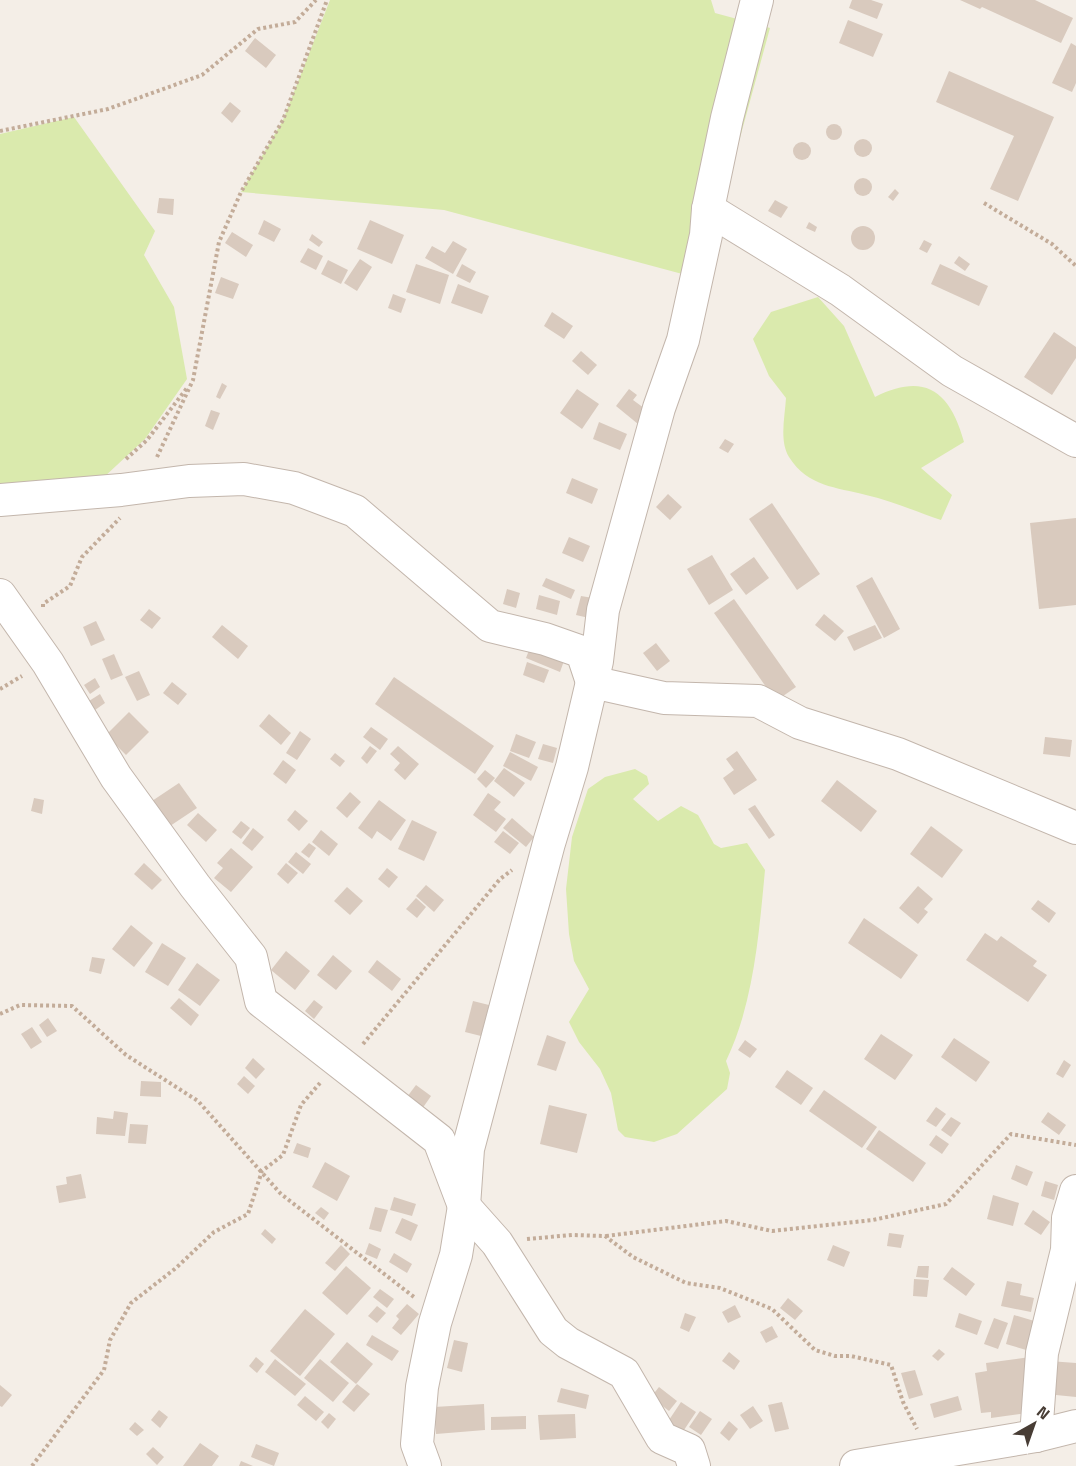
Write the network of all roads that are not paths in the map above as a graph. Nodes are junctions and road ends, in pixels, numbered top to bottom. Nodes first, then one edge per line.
1 (757, 0) edge
2 (708, 209) junction
3 (1076, 441) edge
4 (0, 500) edge
5 (0, 595) edge
6 (592, 682) junction
7 (1076, 828) edge
8 (1076, 1191) edge
9 (465, 1206) junction
10 (1076, 1426) edge
11 (1036, 1436) junction
12 (424, 1466) edge
13 (694, 1466) edge
14 (856, 1466) edge

1 - 2 street
2 - 3 street
2 - 6 street
4 - 6 street
5 - 9 street
6 - 7 street
6 - 9 street
8 - 11 street
9 - 12 street
9 - 13 street
10 - 11 street
11 - 14 street

